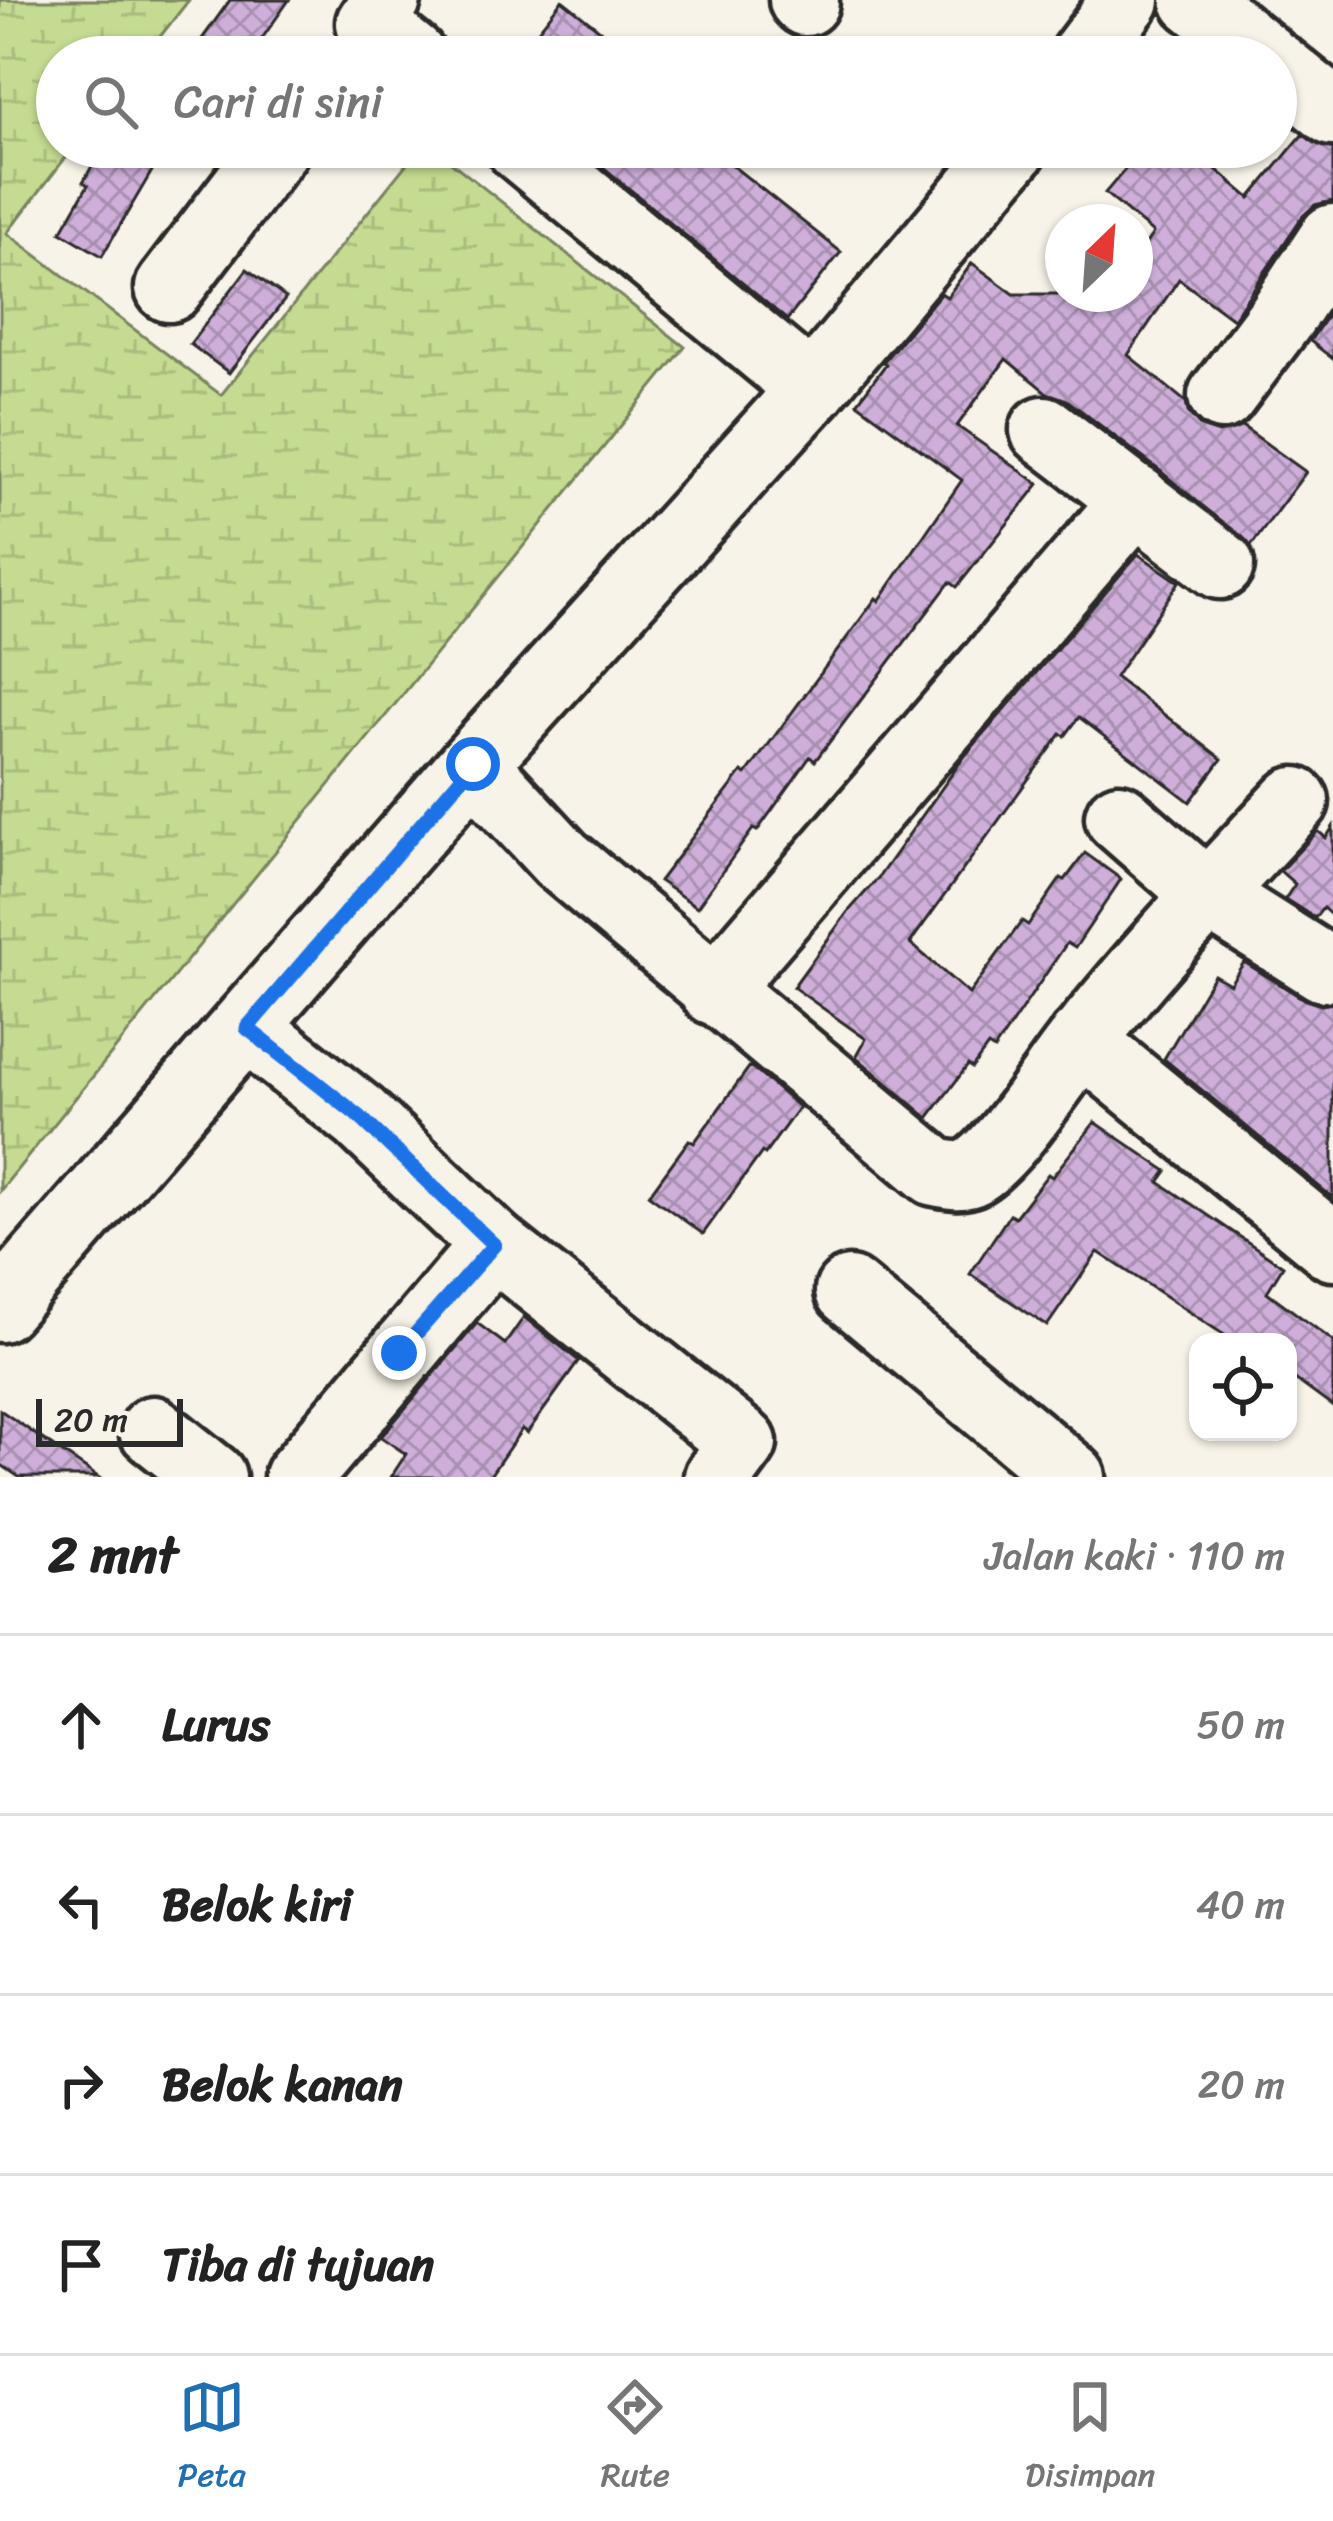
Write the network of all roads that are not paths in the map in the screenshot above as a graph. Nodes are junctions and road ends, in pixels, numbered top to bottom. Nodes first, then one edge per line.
1 (1126, 0) edge
2 (1196, 0) edge
3 (1099, 36) edge
4 (1240, 36) edge
5 (1297, 83) edge
6 (1333, 112) edge
7 (260, 168) edge
8 (545, 168) edge
9 (996, 168) edge
10 (1333, 238) edge
11 (169, 288) dead end
12 (812, 389) junction
13 (1222, 396) dead end
14 (1044, 430) dead end
15 (1136, 499) junction
16 (1220, 565) dead end
17 (473, 764) junction
18 (1295, 801) dead end
19 (1119, 817) dead end
20 (1207, 894) junction
21 (1324, 968) dead end
22 (714, 991) junction
23 (247, 1028) junction
24 (1081, 1040) junction
25 (494, 1245) junction
26 (1333, 1247) edge
27 (848, 1291) dead end
28 (0, 1308) edge
29 (153, 1430) dead end
30 (749, 1466) edge
31 (212, 1477) edge
32 (298, 1477) edge
33 (1072, 1477) edge

1 - 3 street
2 - 4 street
5 - 6 street
7 - 11 street
8 - 12 street
9 - 12 street
10 - 13 street
12 - 17 street
14 - 15 street
15 - 16 street
15 - 22 street
17 - 22 street
17 - 23 street
18 - 20 street
19 - 20 street
20 - 21 street
20 - 24 street
22 - 24 street
23 - 25 street
23 - 28 street
24 - 26 street
25 - 30 street
25 - 32 street
27 - 33 street
29 - 31 street

